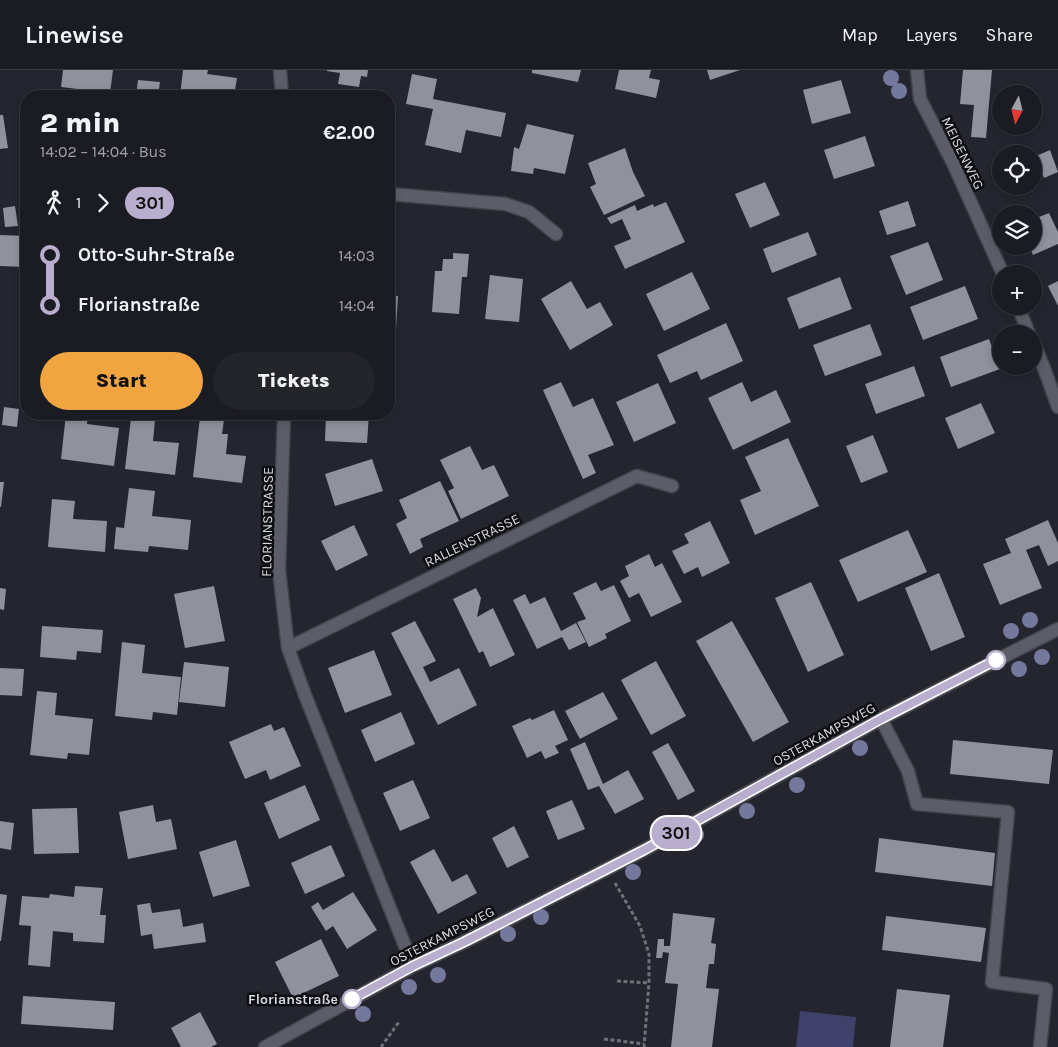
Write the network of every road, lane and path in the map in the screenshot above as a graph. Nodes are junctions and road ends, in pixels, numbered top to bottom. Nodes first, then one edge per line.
1 (280, 70) edge
2 (917, 70) edge
3 (282, 90) edge
4 (395, 195) edge
5 (556, 234) dead end
6 (999, 265) edge
7 (1042, 363) edge
8 (1058, 407) edge
9 (284, 420) edge
10 (672, 486) dead end
11 (1058, 629) edge
12 (288, 648) junction
13 (881, 719) junction
14 (607, 869) junction
15 (413, 966) junction
16 (617, 981) dead end
17 (649, 983) junction
18 (399, 1022) dead end
19 (604, 1039) dead end
20 (644, 1046) edge
21 (265, 1047) edge
22 (380, 1047) edge
23 (1040, 1047) edge

1 - 3 street
2 - 6 street, MEISENWEG
4 - 5 street
7 - 8 street
9 - 12 street, FLORIANSTRASSE
10 - 12 street, RALLENSTRASSE
11 - 13 street, OSTERKAMPSWEG
12 - 15 street, FLORIANSTRASSE
13 - 14 street, OSTERKAMPSWEG
13 - 23 street
14 - 15 street, OSTERKAMPSWEG
14 - 17 path
15 - 21 street, OSTERKAMPSWEG
16 - 17 path
17 - 20 path
18 - 22 path
19 - 20 path

